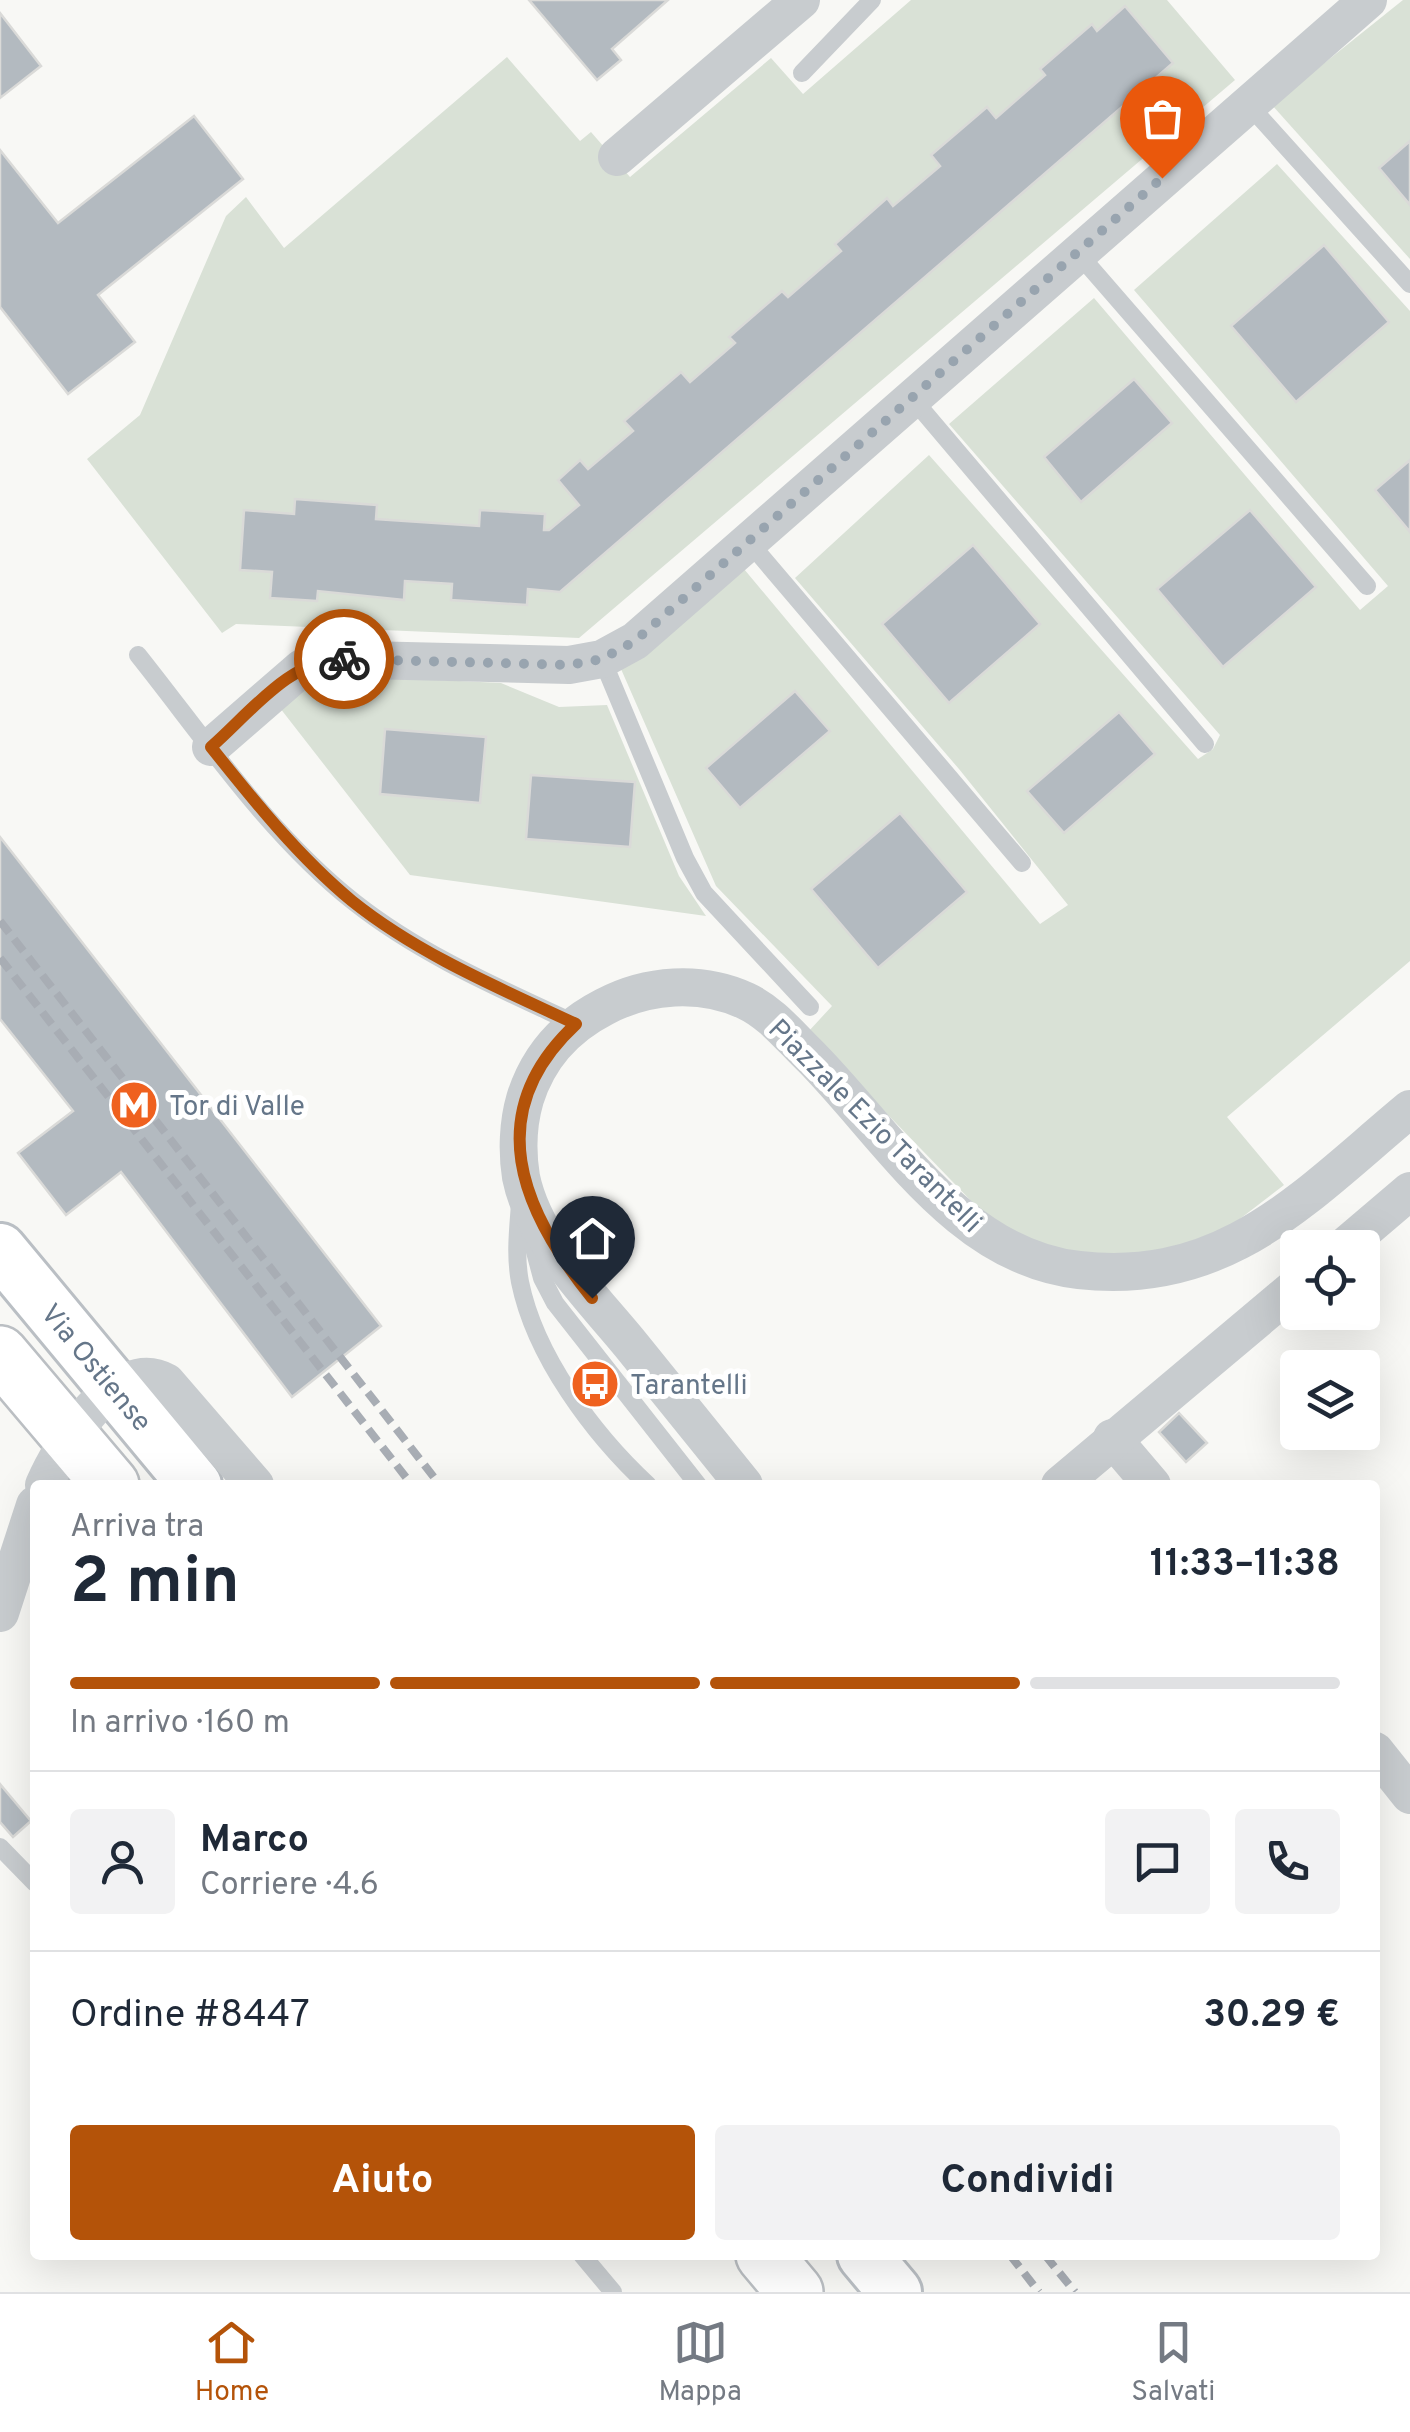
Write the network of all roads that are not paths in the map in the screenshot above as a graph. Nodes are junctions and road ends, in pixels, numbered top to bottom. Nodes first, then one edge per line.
1 (801, 0) edge
2 (872, 0) edge
3 (1368, 0) edge
4 (802, 73) dead end
5 (1248, 104) junction
6 (617, 157) dead end
7 (1076, 251) junction
8 (1410, 284) edge
9 (912, 398) junction
10 (749, 542) junction
11 (1367, 586) dead end
12 (138, 655) dead end
13 (602, 659) junction
14 (1205, 744) dead end
15 (211, 747) junction
16 (1022, 863) dead end
17 (810, 1007) dead end
18 (576, 1024) junction
19 (1410, 1109) edge
20 (522, 1178) junction
21 (1410, 1191) edge
22 (1363, 1230) edge
23 (0, 1250) edge
24 (1280, 1301) edge
25 (0, 1354) edge
26 (115, 1389) junction
27 (69, 1436) junction
28 (1112, 1438) junction
29 (47, 1480) edge
30 (107, 1480) edge
31 (191, 1480) edge
32 (251, 1480) edge
33 (644, 1480) edge
34 (694, 1480) edge
35 (740, 1480) edge
36 (1066, 1480) edge
37 (1148, 1480) edge
38 (30, 1533) edge
39 (23, 1572) edge
40 (0, 1613) edge
41 (1380, 1757) edge
42 (1410, 1795) edge
43 (0, 1847) edge
44 (30, 1878) edge
45 (586, 2260) edge
46 (768, 2260) edge
47 (868, 2260) edge
48 (613, 2292) edge
49 (795, 2292) edge
50 (896, 2292) edge

1 - 6 street
2 - 4 lane
3 - 5 street
5 - 7 street
5 - 8 lane
7 - 9 street
7 - 11 lane
9 - 10 street
9 - 14 lane
10 - 13 street
10 - 16 lane
12 - 15 lane
13 - 15 street
13 - 17 lane
15 - 18 lane
18 - 19 street, Piazzale Ezio Tarantelli
18 - 20 street, Piazzale Ezio Tarantelli
20 - 33 lane
20 - 34 lane
20 - 35 street, Piazzale Ezio Tarantelli
21 - 22 street
23 - 26 main road, Via Ostiense
24 - 28 street
25 - 27 main road
26 - 27 street
26 - 31 main road, Via Ostiense
26 - 32 street
27 - 29 street
27 - 30 main road
28 - 36 street
28 - 37 street
38 - 39 street
39 - 40 street
41 - 42 street
43 - 44 lane
45 - 48 lane
46 - 49 main road
47 - 50 main road

